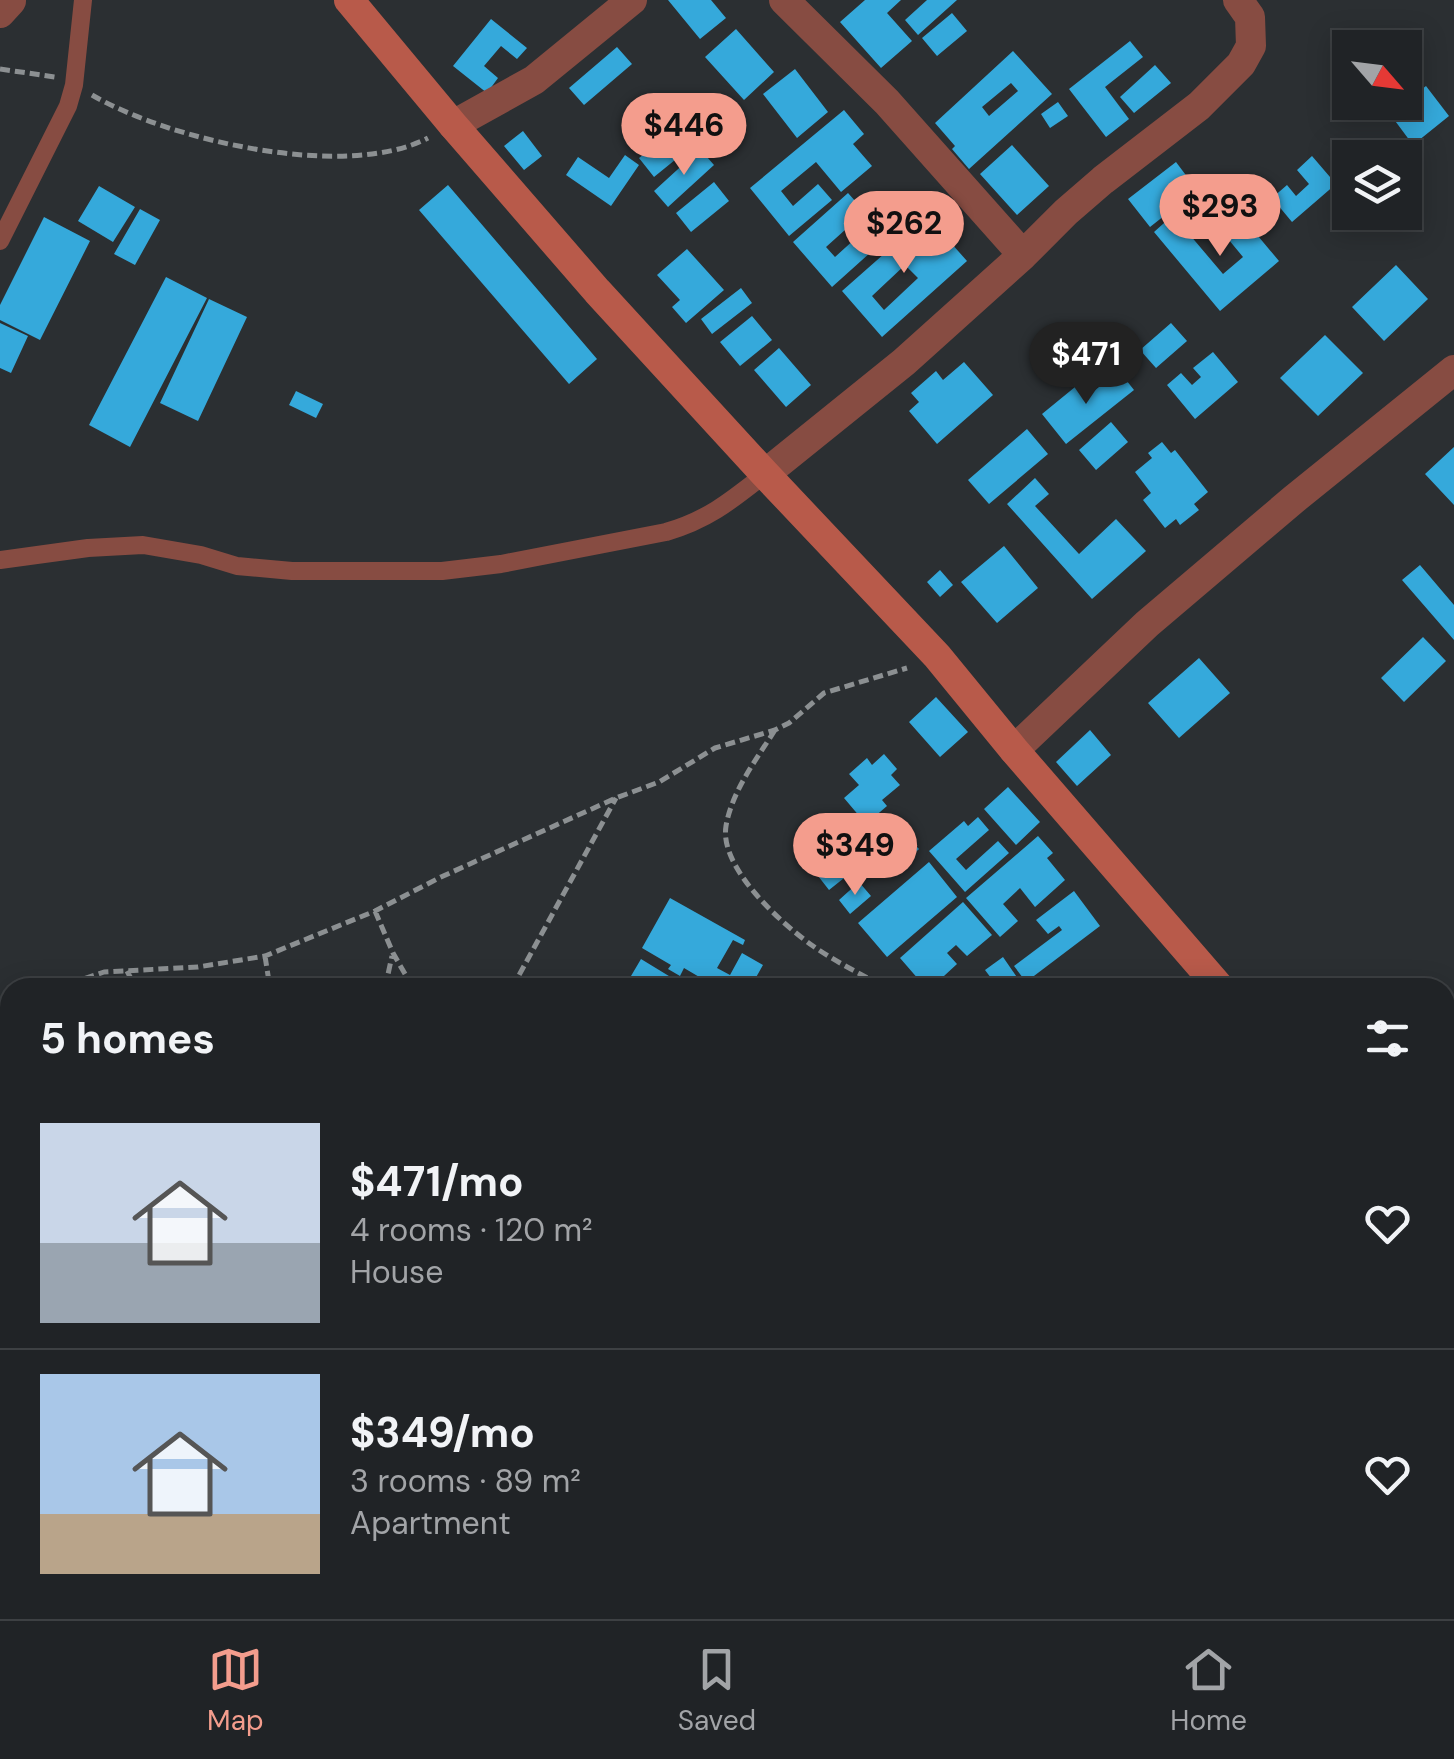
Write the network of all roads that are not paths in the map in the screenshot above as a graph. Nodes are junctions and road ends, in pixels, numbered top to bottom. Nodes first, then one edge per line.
1 (12, 0) edge
2 (83, 0) edge
3 (349, 0) edge
4 (632, 0) edge
5 (784, 0) edge
6 (1238, 0) edge
7 (0, 3) edge
8 (0, 13) edge
9 (453, 125) junction
10 (0, 241) edge
11 (1023, 255) junction
12 (1454, 370) edge
13 (765, 474) junction
14 (0, 560) edge
15 (1014, 750) junction
16 (1211, 978) edge

1 - 7 street
1 - 8 street
2 - 10 lane
3 - 9 main road
4 - 9 street
5 - 11 street
6 - 11 street
9 - 13 main road
11 - 13 street
12 - 15 street
13 - 14 lane
13 - 15 main road
15 - 16 main road

